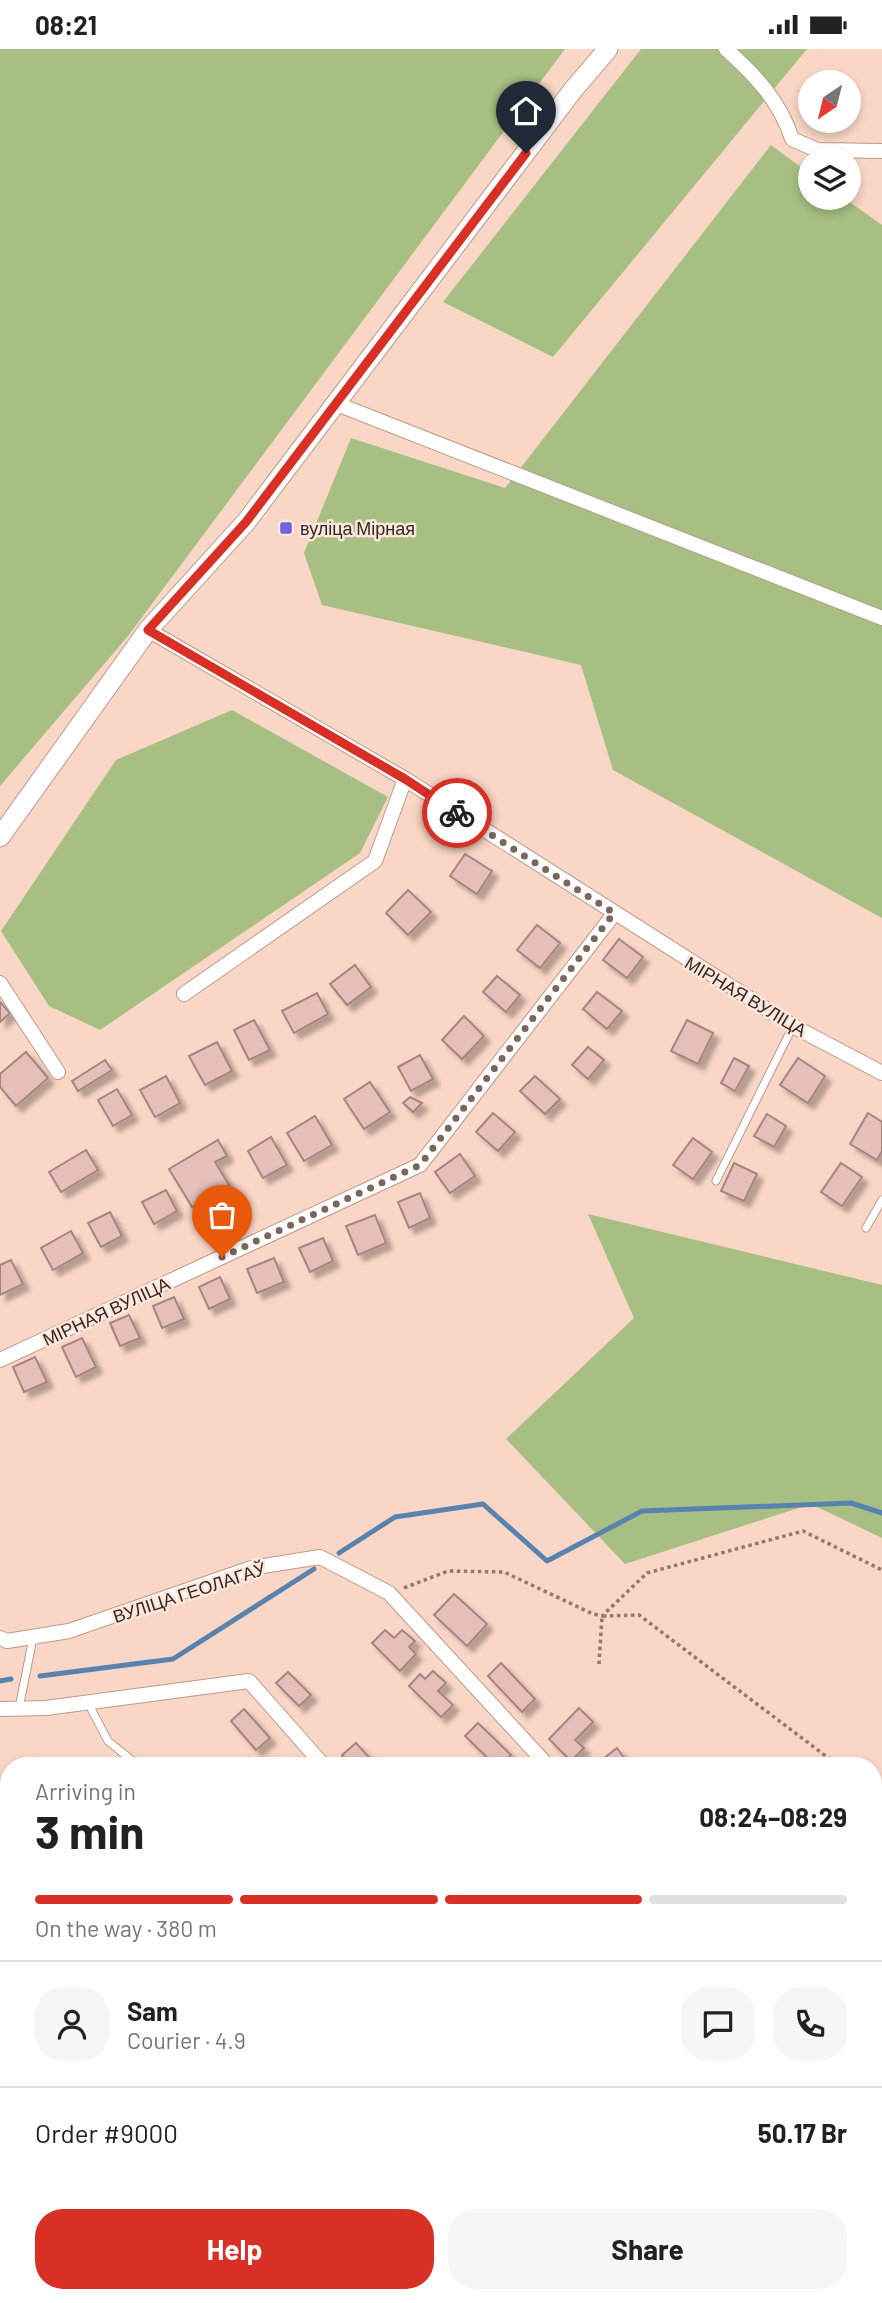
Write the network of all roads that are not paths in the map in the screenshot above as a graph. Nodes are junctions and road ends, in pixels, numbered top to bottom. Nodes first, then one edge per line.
1 (608, 49) edge
2 (726, 49) edge
3 (882, 151) edge
4 (337, 404) junction
5 (882, 618) edge
6 (148, 630) junction
7 (405, 779) junction
8 (0, 837) edge
9 (614, 913) junction
10 (0, 983) edge
11 (184, 994) dead end
12 (793, 1026) junction
13 (58, 1072) dead end
14 (882, 1073) edge
15 (716, 1181) dead end
16 (882, 1200) edge
17 (866, 1229) dead end
18 (0, 1360) edge
19 (0, 1638) edge
20 (33, 1638) junction
21 (88, 1702) junction
22 (19, 1708) junction
23 (0, 1709) edge
24 (128, 1757) edge
25 (316, 1757) edge
26 (540, 1757) edge

1 - 4 main road
2 - 3 street
4 - 5 street
4 - 6 main road
6 - 7 street, МІРНАЯ ВУЛІЦА
6 - 8 main road
7 - 9 street, МІРНАЯ ВУЛІЦА
7 - 11 street
9 - 12 street, МІРНАЯ ВУЛІЦА
9 - 18 street, МІРНАЯ ВУЛІЦА
10 - 13 street
12 - 14 street, МІРНАЯ ВУЛІЦА
12 - 15 lane
16 - 17 lane
19 - 20 street, ВУЛІЦА ГЕОЛАГАЎ
20 - 22 lane
20 - 26 street, ВУЛІЦА ГЕОЛАГАЎ
21 - 22 street
21 - 24 lane
21 - 25 street
22 - 23 street

